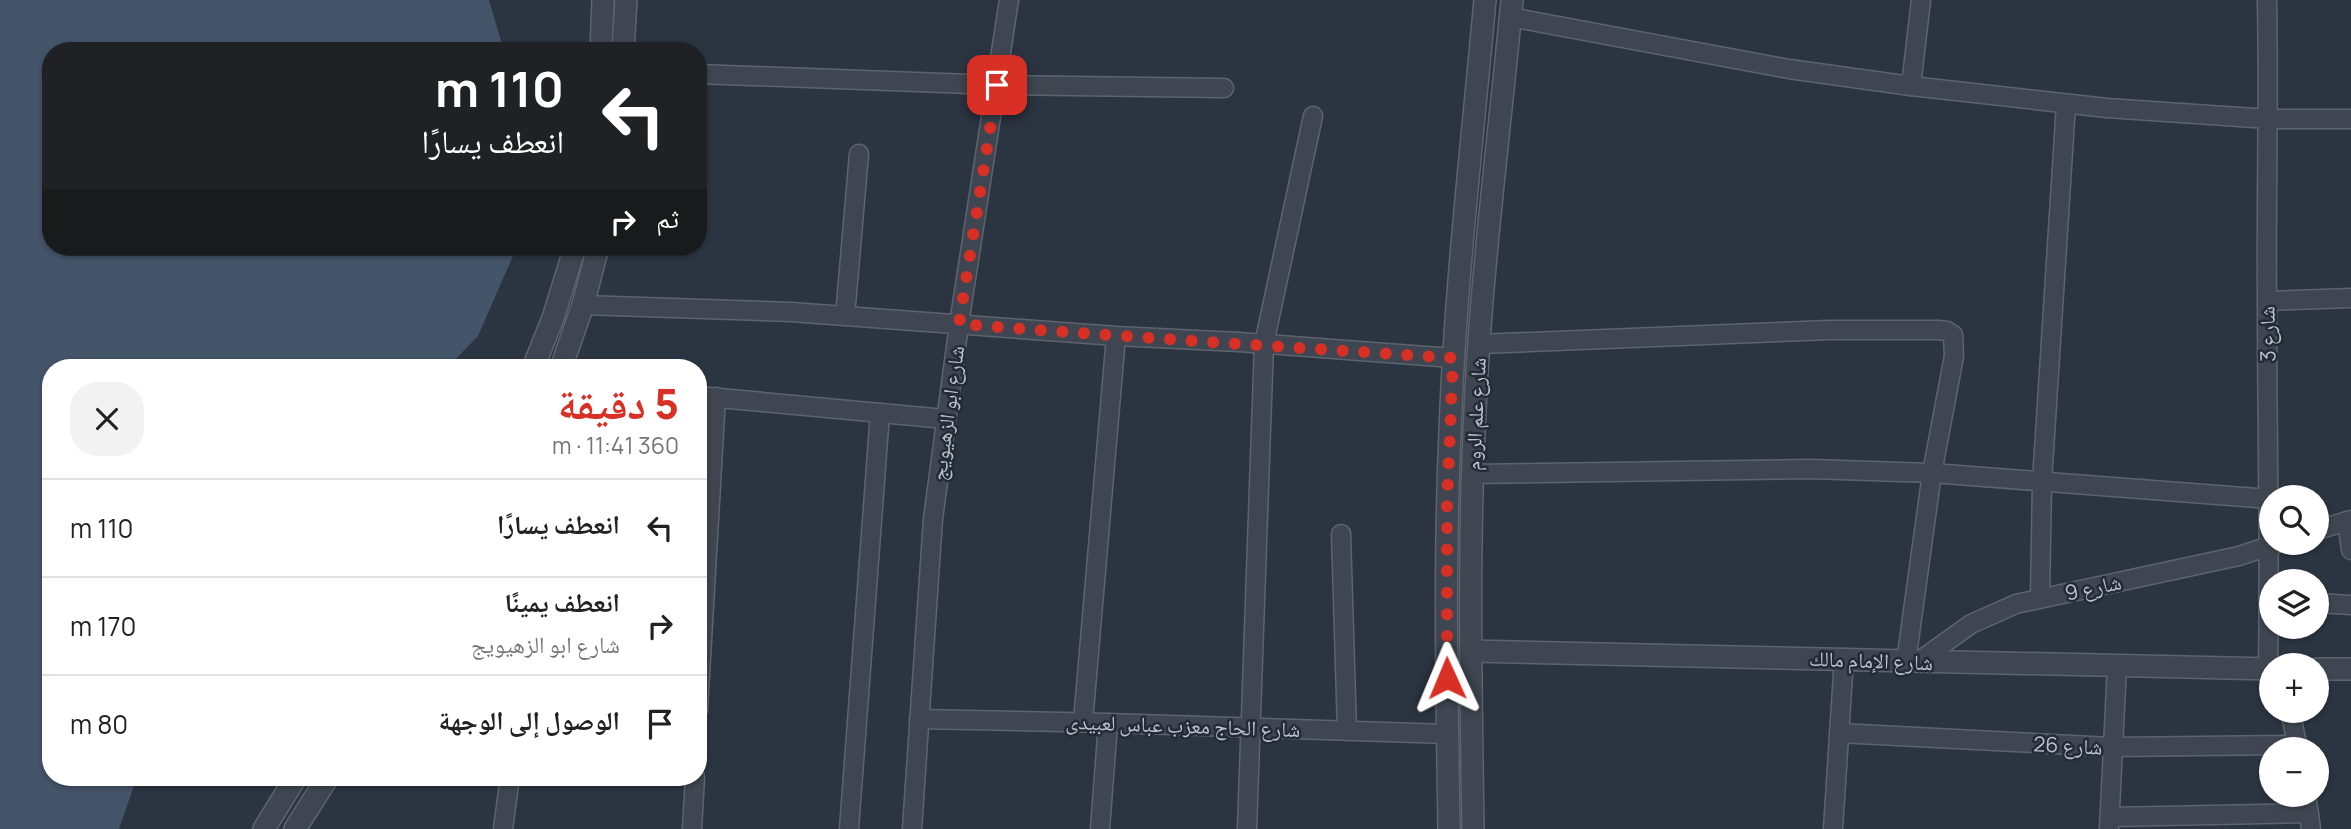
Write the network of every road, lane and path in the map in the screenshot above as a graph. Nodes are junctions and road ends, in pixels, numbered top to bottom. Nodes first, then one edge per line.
1 (603, 0) edge
2 (626, 0) edge
3 (1009, 0) edge
4 (1485, 0) edge
5 (1921, 0) edge
6 (2267, 0) edge
7 (1511, 8) edge
8 (601, 42) edge
9 (624, 42) edge
10 (707, 75) edge
11 (997, 85) junction
12 (1911, 86) junction
13 (1224, 88) dead end
14 (2066, 104) junction
15 (1313, 116) dead end
16 (2269, 118) junction
17 (2351, 118) edge
18 (859, 154) dead end
19 (1471, 157) junction
20 (1496, 160) junction
21 (572, 256) edge
22 (596, 256) edge
23 (2351, 298) edge
24 (2267, 301) junction
25 (583, 305) junction
26 (845, 316) junction
27 (959, 324) junction
28 (1116, 336) junction
29 (1264, 344) junction
30 (1479, 344) junction
31 (1453, 358) junction
32 (537, 359) edge
33 (564, 359) edge
34 (707, 397) edge
35 (880, 413) junction
36 (945, 419) junction
37 (1932, 472) junction
38 (1472, 474) junction
39 (2042, 482) junction
40 (2270, 485) edge
41 (2259, 498) edge
42 (2349, 521) edge
43 (2329, 527) edge
44 (1341, 534) dead end
45 (2259, 550) edge
46 (2351, 550) edge
47 (2040, 598) junction
48 (2329, 604) edge
49 (2351, 605) edge
50 (1471, 652) junction
51 (1844, 658) junction
52 (1912, 662) junction
53 (2117, 666) junction
54 (2259, 668) edge
55 (2329, 669) edge
56 (2351, 669) edge
57 (919, 719) junction
58 (1083, 722) junction
59 (1108, 723) junction
60 (1251, 727) junction
61 (1348, 731) junction
62 (1839, 733) junction
63 (1448, 734) junction
64 (2112, 747) junction
65 (2259, 747) edge
66 (290, 786) edge
67 (322, 786) edge
68 (509, 786) edge
69 (694, 786) edge
70 (2310, 821) edge
71 (2238, 822) edge
72 (2109, 823) edge
73 (264, 829) edge
74 (295, 829) edge
75 (503, 829) edge
76 (692, 829) edge
77 (849, 829) edge
78 (912, 829) edge
79 (1100, 829) edge
80 (1247, 829) edge
81 (1449, 829) edge
82 (1473, 829) edge
83 (1833, 829) edge

1 - 8 street
2 - 9 street
3 - 11 street, شارع ابو الزهيويج
4 - 19 street, شارع علم الروم
5 - 12 street
6 - 16 street, شارع 3
7 - 12 street
7 - 20 street, شارع علم الروم
10 - 11 street
11 - 13 street
11 - 27 street, شارع ابو الزهيويج
12 - 14 street
14 - 16 street
14 - 39 street
15 - 29 street
16 - 17 street
16 - 24 street, شارع 3
18 - 26 street
19 - 20 street
19 - 31 street, شارع علم الروم
20 - 30 street, شارع علم الروم
21 - 32 street
22 - 25 street
23 - 24 street
24 - 40 street, شارع 3
25 - 26 street
25 - 33 street
26 - 27 street
27 - 28 street
27 - 36 street, شارع ابو الزهيويج
28 - 29 street
28 - 58 street
29 - 31 street
29 - 60 street
30 - 37 street
30 - 38 street, شارع علم الروم
31 - 63 street, شارع علم الروم
34 - 35 street
35 - 36 street
35 - 77 street
36 - 57 street, شارع ابو الزهيويج
37 - 38 street
37 - 39 street
37 - 52 street
38 - 50 street, شارع علم الروم
39 - 41 street
39 - 47 street
42 - 43 street
42 - 46 street
44 - 61 street
45 - 47 street, شارع 9
47 - 52 street, شارع 9
48 - 49 street
50 - 51 street, شارع الإمام مالك
50 - 82 street, شارع علم الروم
51 - 52 street, شارع الإمام مالك
51 - 62 street
52 - 53 street, شارع الإمام مالك
53 - 54 street, شارع الإمام مالك
53 - 64 street
55 - 56 street
57 - 58 street, شارع الحاج معزب عباس لعبيدى
57 - 78 street, شارع ابو الزهيويج
58 - 59 street, شارع الحاج معزب عباس لعبيدى
59 - 60 street, شارع الحاج معزب عباس لعبيدى
59 - 79 street
60 - 61 street, شارع الحاج معزب عباس لعبيدى
60 - 80 street
61 - 63 street, شارع الحاج معزب عباس لعبيدى
62 - 64 street, شارع 26
62 - 83 street
63 - 81 street, شارع علم الروم
64 - 65 street, شارع 26
64 - 72 street
66 - 73 street
67 - 74 street
68 - 75 street
69 - 76 street
70 - 71 street
71 - 72 street

